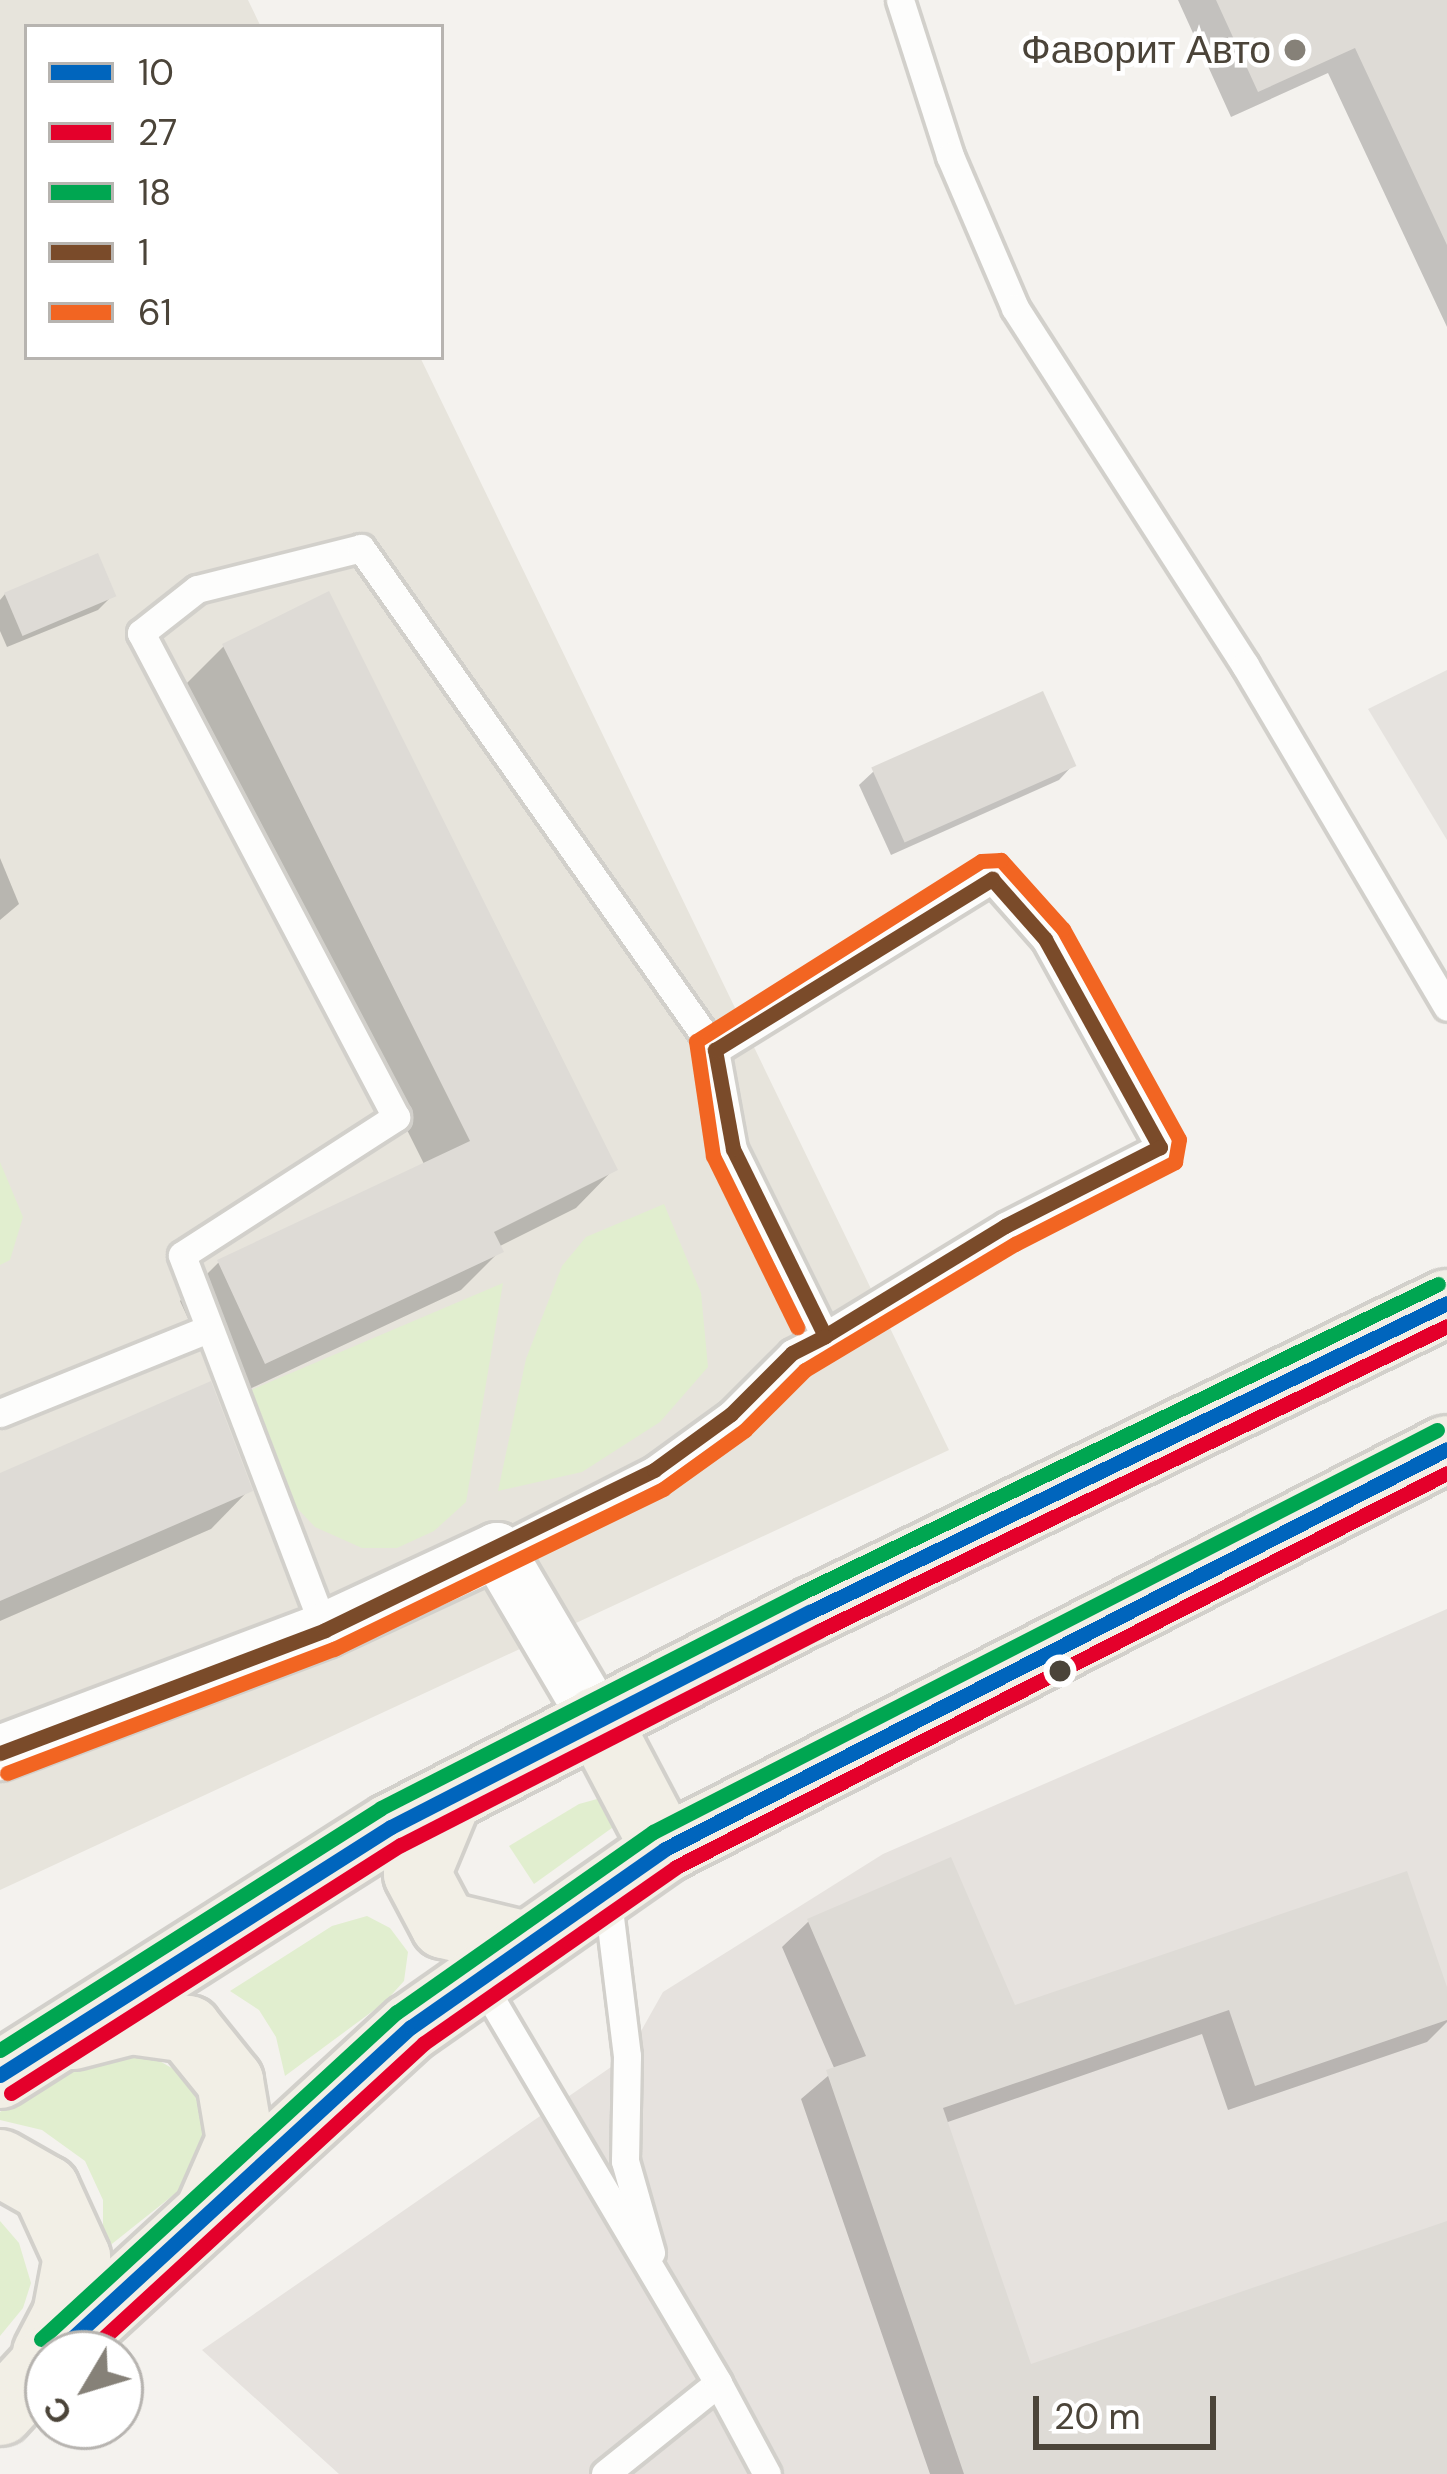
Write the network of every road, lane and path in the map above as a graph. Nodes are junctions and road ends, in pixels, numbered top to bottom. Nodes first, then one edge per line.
1 (900, 0) edge
2 (1447, 1006) edge
3 (715, 1050) junction
4 (1447, 1303) edge
5 (208, 1329) junction
6 (825, 1336) junction
7 (0, 1413) edge
8 (1447, 1449) edge
9 (497, 1550) junction
10 (325, 1630) junction
11 (596, 1720) junction
12 (0, 1753) edge
13 (665, 1849) junction
14 (607, 1890) junction
15 (451, 1891) junction
16 (21, 2060) edge
17 (0, 2163) edge
18 (209, 2210) junction
19 (662, 2291) junction
20 (58, 2330) edge
21 (82, 2330) edge
22 (718, 2383) junction
23 (604, 2474) edge
24 (767, 2474) edge

1 - 2 lane
3 - 5 lane
3 - 6 lane
3 - 6 lane
4 - 11 main road
5 - 7 lane
5 - 10 lane
6 - 9 lane
8 - 13 main road
9 - 10 street
9 - 11 street
10 - 12 street
11 - 13 main road
11 - 15 main road
13 - 14 main road
14 - 15 main road
14 - 19 lane
15 - 16 main road
15 - 18 main road
15 - 19 lane
16 - 18 main road
17 - 20 main road
18 - 21 main road
19 - 22 lane
22 - 23 lane
22 - 24 lane

